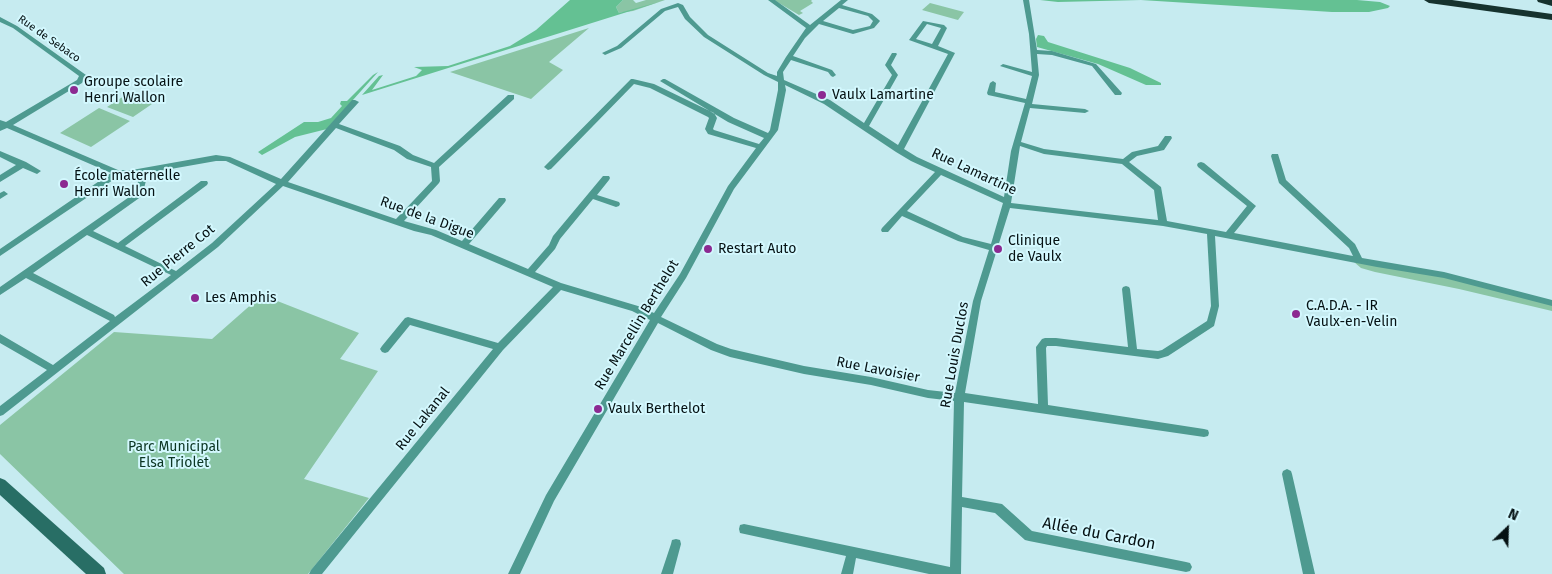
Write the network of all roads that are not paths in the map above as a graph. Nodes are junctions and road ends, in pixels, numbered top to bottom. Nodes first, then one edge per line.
1 (771, 0) edge
2 (845, 0) edge
3 (1026, 0) edge
4 (1429, 0) edge
5 (1542, 0) edge
6 (1552, 3) edge
7 (838, 6) junction
8 (1552, 17) edge
9 (0, 19) edge
10 (817, 21) junction
11 (810, 28) junction
12 (934, 47) dead end
13 (1034, 52) junction
14 (605, 54) dead end
15 (894, 54) dead end
16 (789, 57) junction
17 (1003, 66) dead end
18 (833, 75) dead end
19 (1036, 75) junction
20 (780, 80) junction
21 (663, 81) dead end
22 (993, 83) dead end
23 (1118, 93) dead end
24 (512, 97) dead end
25 (355, 102) dead end
26 (1029, 104) junction
27 (1084, 111) dead end
28 (2, 125) edge
29 (335, 125) junction
30 (865, 127) junction
31 (769, 137) junction
32 (1168, 138) dead end
33 (1017, 143) junction
34 (760, 147) junction
35 (899, 150) junction
36 (0, 154) edge
37 (1275, 156) dead end
38 (1124, 162) junction
39 (23, 164) junction
40 (1200, 165) dead end
41 (435, 166) junction
42 (548, 167) dead end
43 (37, 171) dead end
44 (144, 171) junction
45 (940, 171) junction
46 (117, 173) junction
47 (606, 178) dead end
48 (0, 179) edge
49 (204, 183) dead end
50 (282, 183) junction
51 (592, 196) junction
52 (502, 200) dead end
53 (1006, 203) junction
54 (616, 204) dead end
55 (901, 212) junction
56 (398, 222) junction
57 (1163, 223) junction
58 (884, 230) dead end
59 (86, 231) junction
60 (1211, 232) junction
61 (1228, 234) junction
62 (462, 245) junction
63 (119, 246) junction
64 (994, 248) junction
65 (0, 253) edge
66 (1359, 260) junction
67 (172, 272) dead end
68 (26, 274) junction
69 (530, 274) junction
70 (559, 286) junction
71 (2, 288) edge
72 (1126, 289) dead end
73 (1552, 302) edge
74 (111, 318) dead end
75 (656, 318) junction
76 (0, 338) edge
77 (500, 347) junction
78 (385, 349) dead end
79 (1134, 352) junction
80 (49, 367) dead end
81 (959, 398) junction
82 (1043, 409) junction
83 (0, 412) edge
84 (1204, 433) dead end
85 (1286, 474) dead end
86 (0, 485) edge
87 (957, 501) junction
88 (744, 529) dead end
89 (676, 544) dead end
90 (852, 552) junction
91 (1186, 567) dead end
92 (98, 574) edge
93 (314, 574) edge
94 (514, 574) edge
95 (667, 574) edge
96 (847, 574) edge
97 (955, 574) edge
98 (1309, 574) edge

1 - 11 street
2 - 7 street, Rue Marcellin Berthelot
3 - 13 street, Rue Louis Duclos
4 - 8 highway
5 - 6 highway
7 - 10 street, Rue Marcellin Berthelot
7 - 10 street
9 - 28 street, Rue de Sebaco
10 - 11 street, Rue Marcellin Berthelot
11 - 16 street, Rue Marcellin Berthelot
12 - 35 street
13 - 19 street, Rue Louis Duclos
13 - 23 street
14 - 20 street, Rue Lamartine
15 - 30 street
16 - 18 street
16 - 20 street, Rue Marcellin Berthelot
17 - 19 street
19 - 26 street, Rue Louis Duclos
20 - 30 street, Rue Lamartine
20 - 31 street, Rue Marcellin Berthelot
21 - 31 street
22 - 26 street
24 - 41 street
25 - 29 street, Rue Pierre Cot
26 - 27 street
26 - 33 street, Rue Louis Duclos
28 - 46 street
29 - 41 street
29 - 50 street, Rue Pierre Cot
30 - 35 street, Rue Lamartine
31 - 34 street, Rue Marcellin Berthelot
32 - 38 street
33 - 38 street
33 - 53 street, Rue Louis Duclos
34 - 42 street
34 - 75 street, Rue Marcellin Berthelot
35 - 45 street, Rue Lamartine
36 - 39 street
37 - 66 street
38 - 57 street
39 - 43 street
39 - 48 street
40 - 61 street
41 - 56 street
44 - 46 street, Rue de la Digue
44 - 50 street, Rue de la Digue
44 - 59 street
45 - 53 street, Rue Lamartine
45 - 55 street
46 - 65 street
47 - 51 street
49 - 63 street
50 - 56 street, Rue de la Digue
50 - 83 street, Rue Pierre Cot
51 - 54 street
51 - 69 street
52 - 62 street
53 - 57 street, Rue Lamartine
53 - 64 street, Rue Louis Duclos
55 - 58 street
55 - 64 street
56 - 62 street, Rue de la Digue
57 - 60 street, Rue Lamartine
59 - 63 street
59 - 68 street
60 - 61 street, Rue Lamartine
60 - 79 street
61 - 66 street, Rue Lamartine
62 - 69 street, Rue de la Digue
63 - 67 street
64 - 81 street, Rue Louis Duclos
66 - 73 street, Rue Lamartine
68 - 71 street
68 - 74 street
69 - 70 street, Rue de la Digue
70 - 75 street, Rue Lavoisier
70 - 77 street, Rue Lakanal
72 - 79 street
75 - 81 street, Rue Lavoisier
75 - 94 street, Rue Marcellin Berthelot
76 - 80 street
77 - 78 street
77 - 93 street, Rue Lakanal
79 - 82 street
81 - 82 street, Rue Lavoisier
81 - 87 street, Rue Louis Duclos
82 - 84 street, Rue Lavoisier
85 - 98 street
86 - 92 street
87 - 91 street, Allée du Cardon
87 - 97 street, Rue Louis Duclos
88 - 90 street
89 - 95 street
90 - 96 street
90 - 97 street

